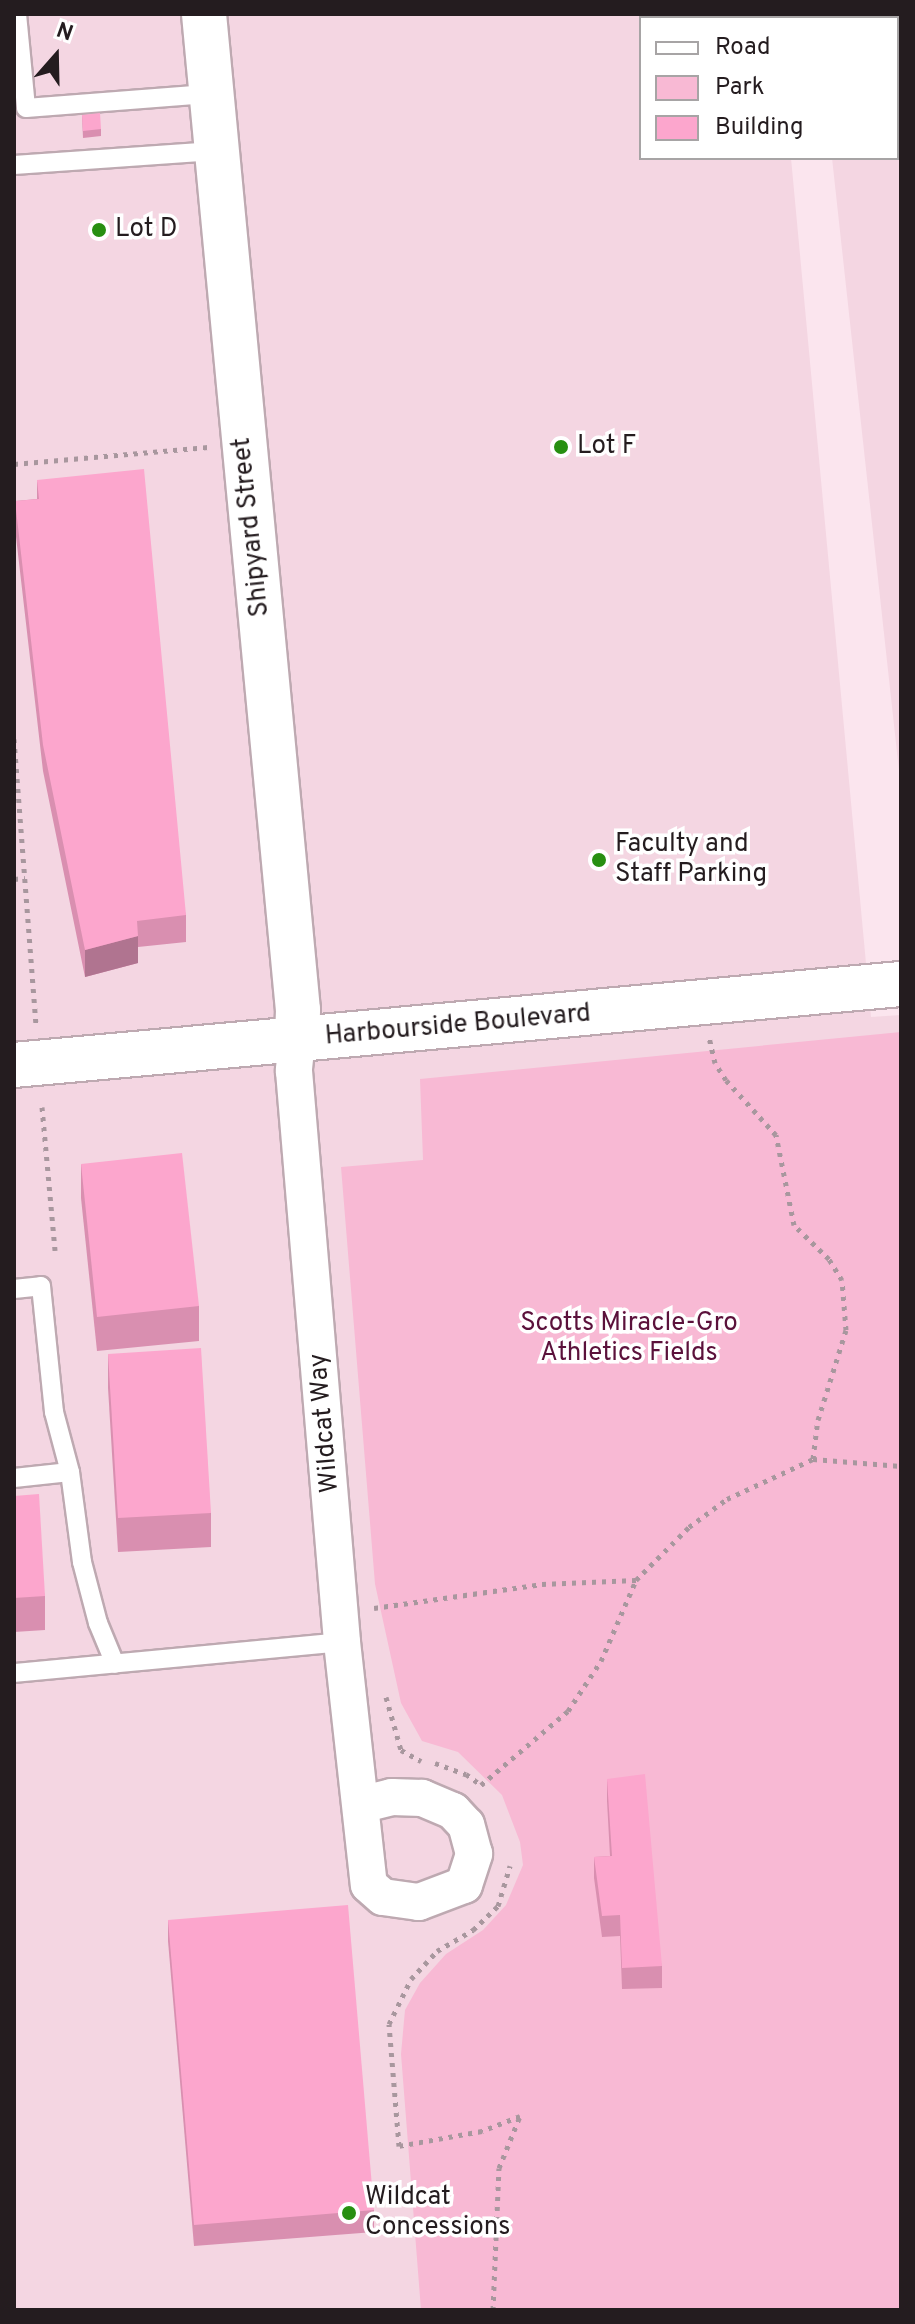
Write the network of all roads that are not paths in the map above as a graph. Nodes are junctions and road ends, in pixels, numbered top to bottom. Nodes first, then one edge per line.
1 (17, 14) edge
2 (204, 14) edge
3 (210, 94) junction
4 (20, 108) edge
5 (215, 151) junction
6 (14, 165) edge
7 (901, 984) edge
8 (297, 1040) junction
9 (25, 1049) edge
10 (14, 1289) edge
11 (70, 1472) junction
12 (14, 1478) edge
13 (358, 1621) junction
14 (115, 1664) junction
15 (14, 1673) edge
16 (364, 1804) dead end

1 - 4 lane
2 - 3 street, Shipyard Street
3 - 4 lane
3 - 5 street, Shipyard Street
5 - 6 lane
5 - 8 street, Shipyard Street
7 - 8 street, Harbourside Boulevard
8 - 9 street, Harbourside Boulevard
8 - 13 street, Wildcat Way
10 - 11 lane
11 - 12 lane
11 - 14 lane
13 - 14 lane
13 - 16 street, Wildcat Way
14 - 15 lane

